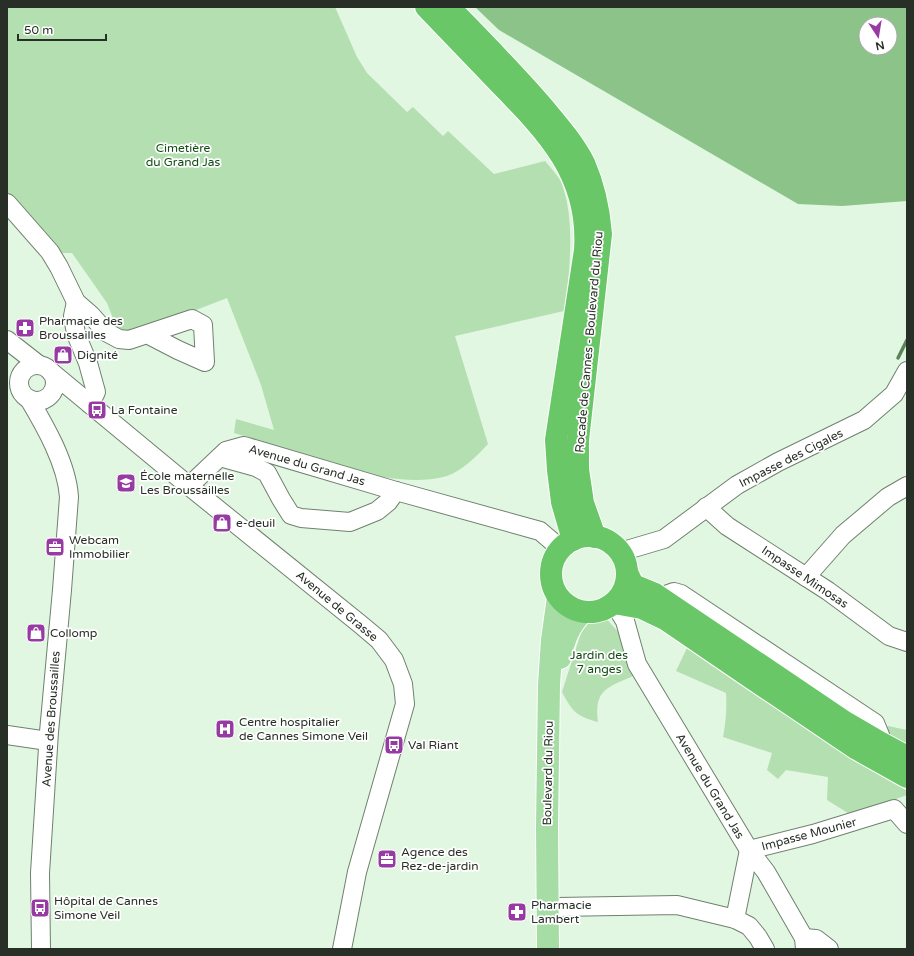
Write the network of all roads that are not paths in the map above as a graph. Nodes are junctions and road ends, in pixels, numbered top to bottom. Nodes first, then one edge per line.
1 (426, 7) edge
2 (449, 7) edge
3 (7, 203) edge
4 (76, 302) junction
5 (147, 334) dead end
6 (7, 340) edge
7 (7, 350) edge
8 (44, 368) junction
9 (907, 371) edge
10 (20, 376) junction
11 (42, 396) junction
12 (86, 400) junction
13 (220, 457) junction
14 (189, 486) junction
15 (907, 486) edge
16 (396, 491) junction
17 (706, 507) junction
18 (595, 537) junction
19 (566, 546) junction
20 (620, 552) junction
21 (627, 572) junction
22 (806, 577) junction
23 (558, 597) junction
24 (614, 603) junction
25 (583, 612) junction
26 (907, 642) edge
27 (7, 735) edge
28 (48, 741) junction
29 (907, 757) edge
30 (907, 777) edge
31 (907, 824) edge
32 (749, 850) junction
33 (556, 907) junction
34 (735, 919) junction
35 (805, 944) edge
36 (41, 949) edge
37 (342, 949) edge
38 (548, 949) edge
39 (557, 949) edge
40 (765, 949) edge
41 (829, 949) edge

1 - 19 highway, Rocade de Cannes - Boulevard du Riou
2 - 18 highway, Rocade de Cannes - Boulevard du Riou
3 - 4 street
4 - 5 street
4 - 12 street
6 - 8 street, Avenue de Grasse
7 - 10 street
8 - 10 street
8 - 11 street
8 - 12 street, Avenue de Grasse
9 - 17 street, Impasse des Cigales
10 - 11 street
11 - 12 street, Avenue de Grasse
11 - 28 street, Avenue des Broussailles
12 - 14 street, Avenue de Grasse
13 - 14 street, Avenue du Grand Jas
13 - 16 street, Avenue du Grand Jas
13 - 16 street, Avenue du Grand Jas
14 - 37 street, Avenue de Grasse
15 - 22 street
16 - 19 street, Avenue du Grand Jas
17 - 20 street, Impasse des Cigales
17 - 22 street, Impasse Mimosas
18 - 19 highway
18 - 20 highway
19 - 23 highway
20 - 21 highway
21 - 24 highway
21 - 29 highway
22 - 26 street, Impasse Mimosas
23 - 25 highway
23 - 38 main road, Boulevard du Riou
24 - 25 highway
24 - 30 highway
24 - 32 street, Avenue du Grand Jas
25 - 33 main road, Boulevard du Riou
27 - 28 street
28 - 36 street, Avenue des Broussailles
31 - 32 street, Impasse Mounier
32 - 34 street, Impasse Mounier
32 - 35 street, Avenue du Grand Jas
33 - 34 street
33 - 39 main road, Boulevard du Riou
34 - 40 street
35 - 41 street, Avenue du Grand Jas

